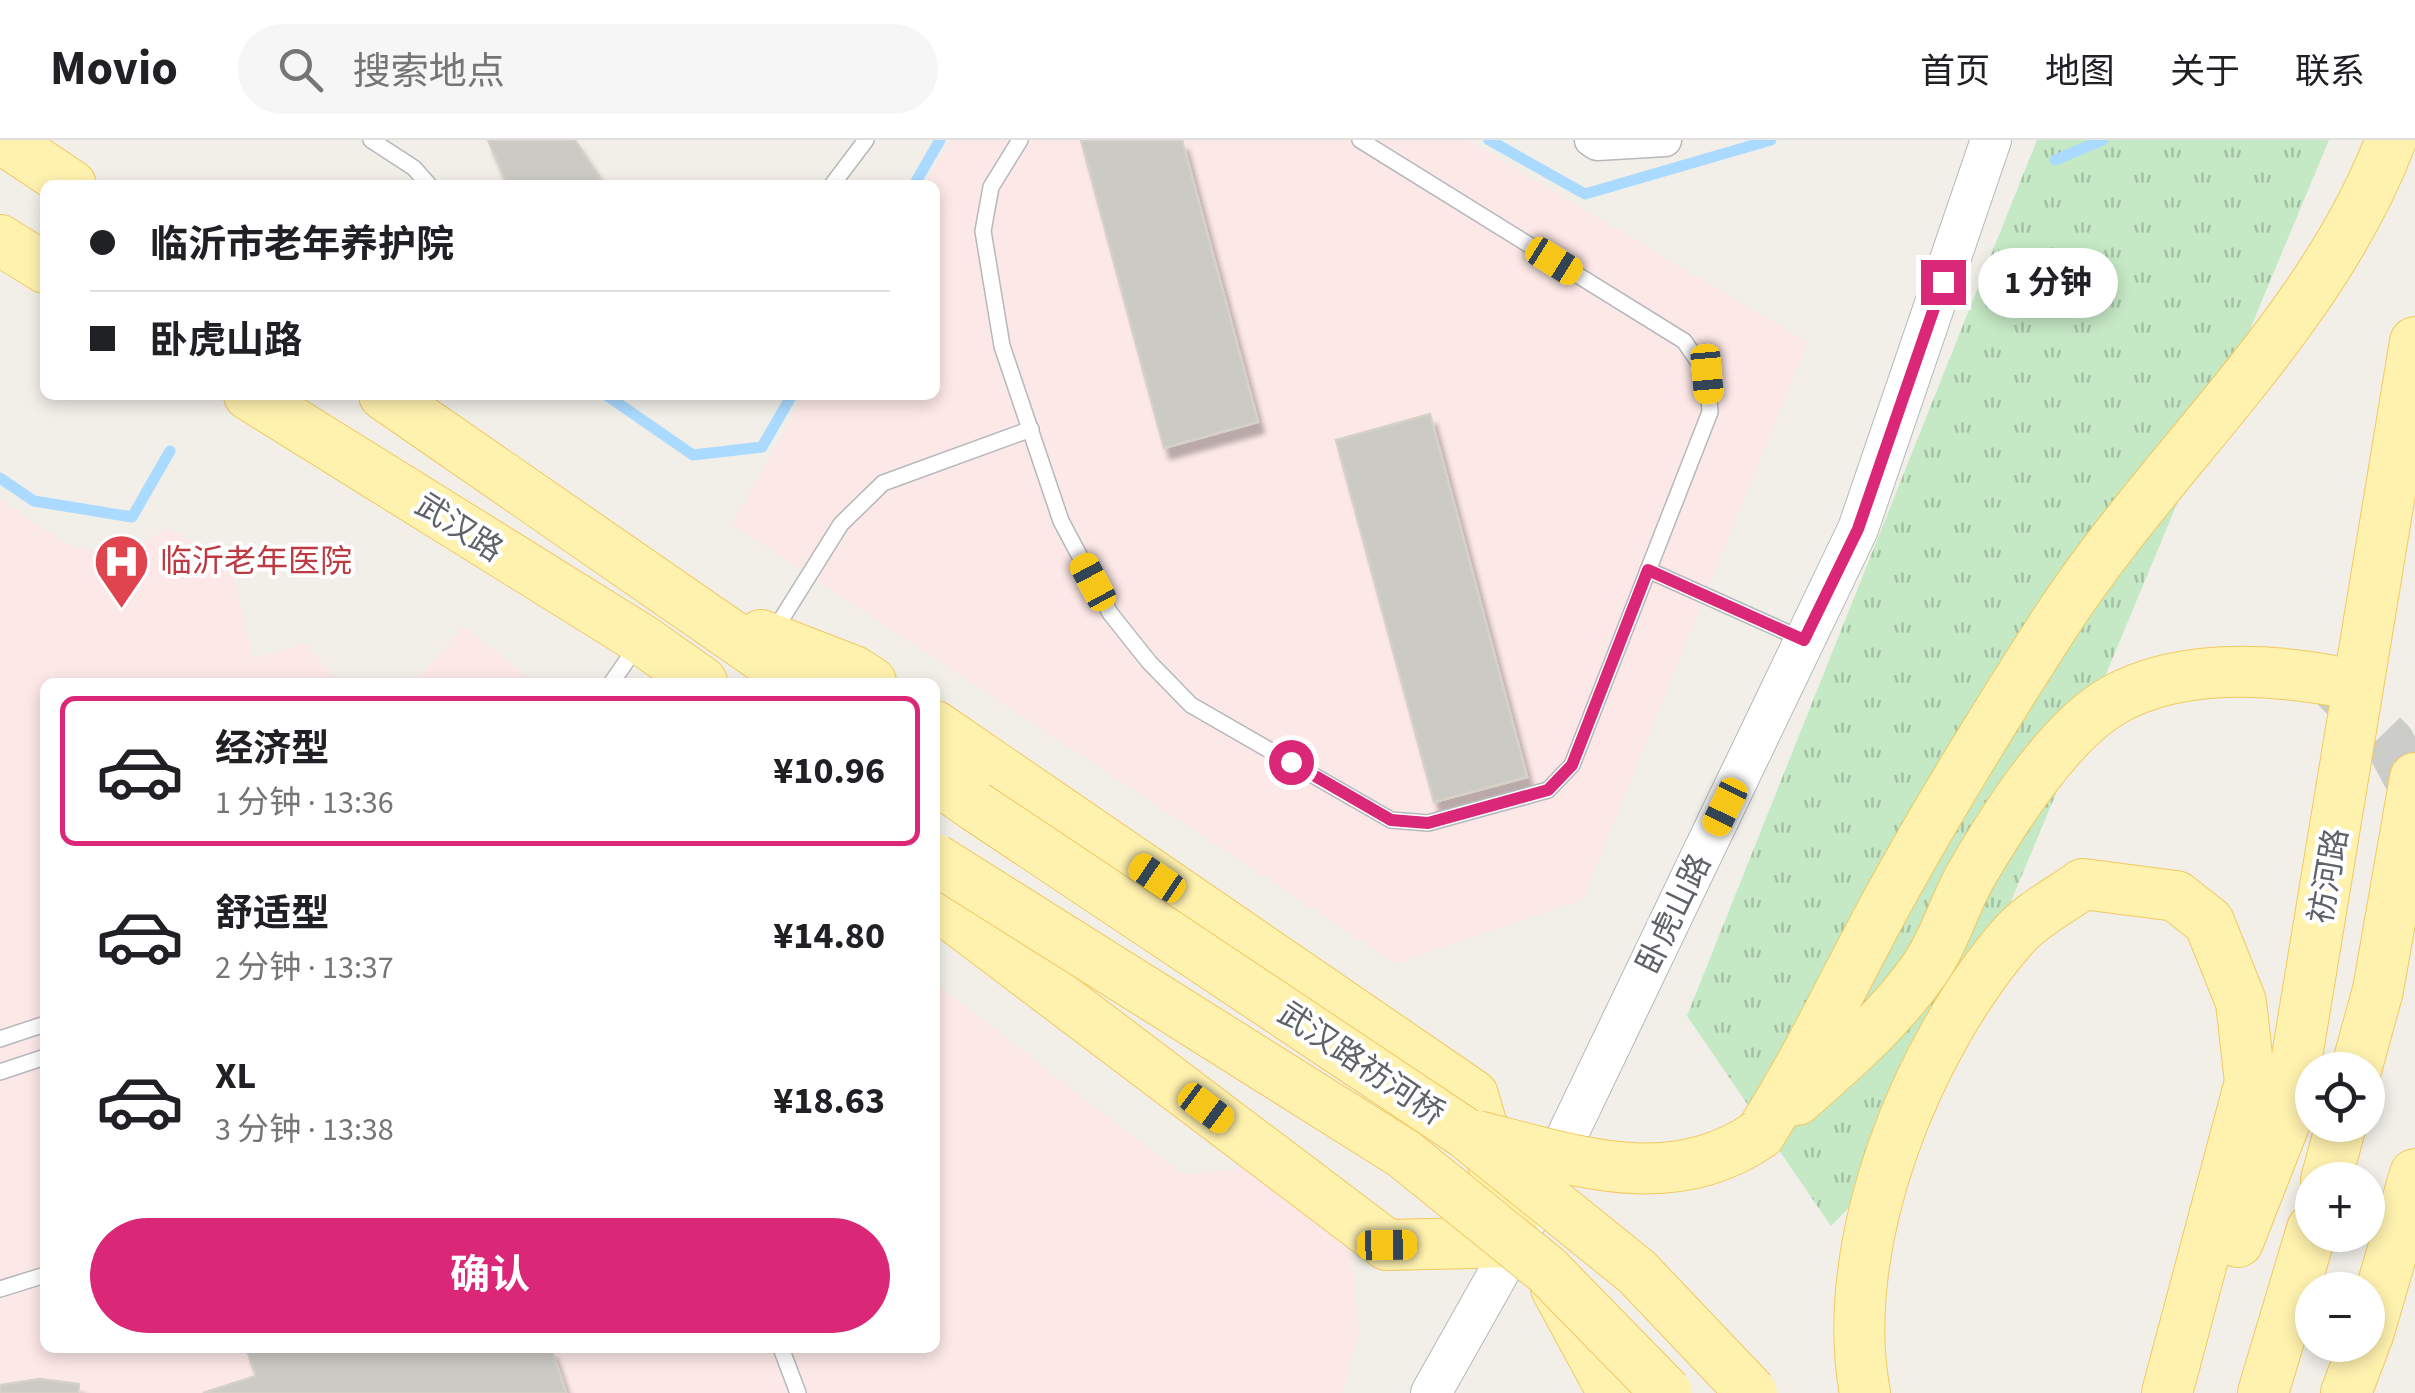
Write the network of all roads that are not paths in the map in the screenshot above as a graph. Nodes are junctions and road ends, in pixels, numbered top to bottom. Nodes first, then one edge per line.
1 (371, 140) edge
2 (866, 140) edge
3 (1020, 140) edge
4 (1360, 140) edge
5 (1591, 140) edge
6 (1665, 140) edge
7 (1991, 140) edge
8 (2391, 140) edge
9 (16, 143) edge
10 (64, 180) edge
11 (425, 180) edge
12 (836, 180) edge
13 (0, 240) edge
14 (40, 265) edge
15 (2415, 342) edge
16 (257, 400) edge
17 (391, 400) edge
18 (1030, 429) junction
19 (1648, 570) junction
20 (696, 610) junction
21 (770, 639) junction
22 (1804, 640) junction
23 (673, 669) edge
24 (631, 678) edge
25 (793, 678) edge
26 (866, 678) edge
27 (2329, 680) tunnel mouth
28 (940, 729) edge
29 (2415, 778) edge
30 (940, 782) edge
31 (940, 862) edge
32 (940, 907) edge
33 (40, 1026) edge
34 (0, 1039) edge
35 (2361, 1052) edge
36 (40, 1058) edge
37 (0, 1072) edge
38 (1465, 1134) junction
39 (1760, 1134) junction
40 (2415, 1174) edge
41 (2305, 1252) edge
42 (1532, 1256) junction
43 (40, 1277) edge
44 (2385, 1277) edge
45 (0, 1289) edge
46 (783, 1353) edge
47 (2358, 1362) edge
48 (798, 1393) edge
49 (1431, 1393) edge
50 (1612, 1393) edge
51 (1667, 1393) edge
52 (1752, 1393) edge
53 (1865, 1393) edge
54 (2168, 1393) edge
55 (2178, 1393) edge
56 (2263, 1393) edge
57 (2346, 1393) edge

1 - 11 lane
2 - 12 lane
3 - 18 lane
4 - 19 lane
5 - 6 street
7 - 22 street, 卧虎山路
8 - 39 main road
9 - 10 main road
13 - 14 main road
15 - 55 main road, 祊河路
16 - 23 main road, 武汉路
17 - 20 main road
18 - 19 lane
18 - 21 lane
19 - 22 lane
20 - 21 main road
20 - 25 main road
21 - 26 main road
22 - 42 street, 卧虎山路
23 - 24 lane
27 - 39 main road
28 - 42 main road
29 - 35 main road, 祊河路
30 - 38 main road, 武汉路祊河桥, bridge
31 - 42 main road, 武汉路祊河桥, bridge
32 - 42 main road
33 - 34 lane
36 - 37 lane
38 - 39 main road, bridge
38 - 52 main road, 武汉路祊河桥, bridge
40 - 44 main road
41 - 56 main road
42 - 49 street, 卧虎山路
42 - 50 main road, bridge
42 - 51 main road, 武汉路祊河桥, bridge
43 - 45 lane
46 - 48 lane
47 - 57 main road
53 - 54 main road

